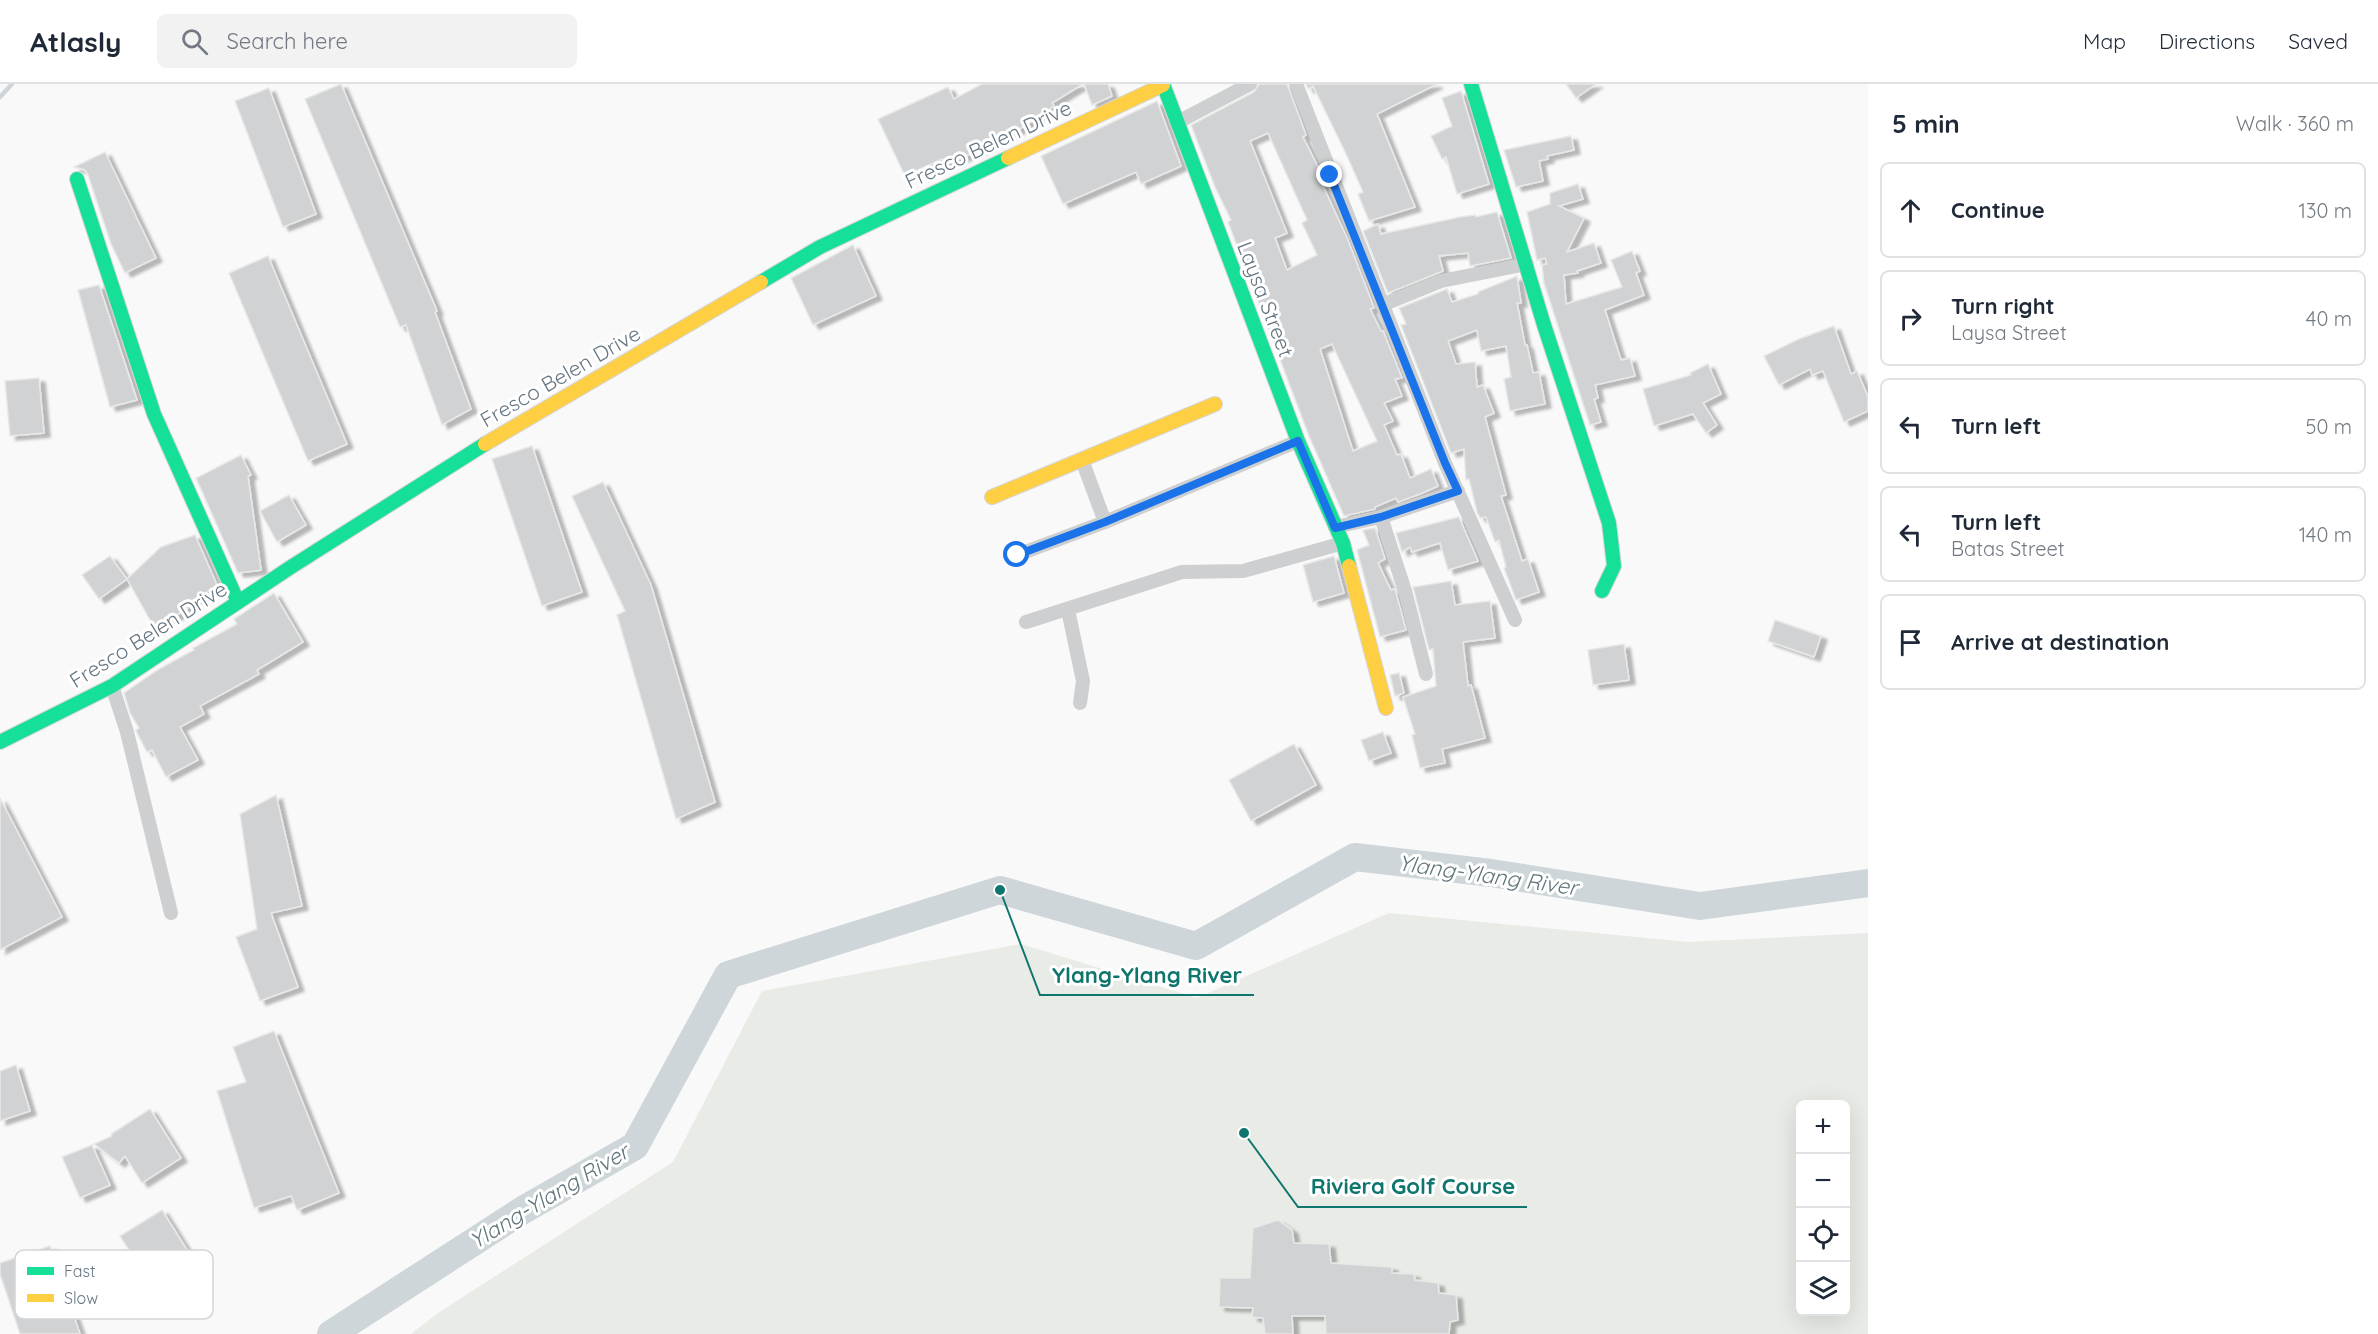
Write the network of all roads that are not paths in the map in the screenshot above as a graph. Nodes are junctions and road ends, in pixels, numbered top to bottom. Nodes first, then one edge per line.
1 (1163, 84) edge
2 (1250, 84) edge
3 (1296, 84) edge
4 (1471, 84) edge
5 (1176, 123) junction
6 (77, 179) dead end
7 (1527, 264) junction
8 (1382, 304) junction
9 (1215, 404) dead end
10 (1298, 441) junction
11 (1082, 460) junction
12 (1458, 491) junction
13 (992, 497) dead end
14 (1381, 517) junction
15 (1105, 522) junction
16 (1335, 528) junction
17 (1343, 543) junction
18 (1017, 555) dead end
19 (1602, 591) dead end
20 (238, 602) junction
21 (1068, 610) junction
22 (1515, 620) dead end
23 (1026, 622) dead end
24 (1426, 675) dead end
25 (112, 686) junction
26 (1080, 703) dead end
27 (1386, 708) dead end
28 (0, 742) edge
29 (171, 913) dead end

1 - 5 street, Laysa Street
1 - 20 street, Fresco Belen Drive
2 - 5 street
3 - 8 street
4 - 7 street
5 - 10 street, Laysa Street
6 - 20 street
7 - 8 street
7 - 19 street
8 - 12 street
9 - 11 street
10 - 15 street
10 - 16 street, Laysa Street
11 - 13 street
11 - 15 street
12 - 14 street
12 - 22 street
14 - 16 street
14 - 24 street
15 - 18 street
16 - 17 street, Laysa Street
17 - 21 street
17 - 27 street, Laysa Street
20 - 25 street, Fresco Belen Drive
21 - 23 street
21 - 26 street
25 - 28 street, Fresco Belen Drive
25 - 29 street

